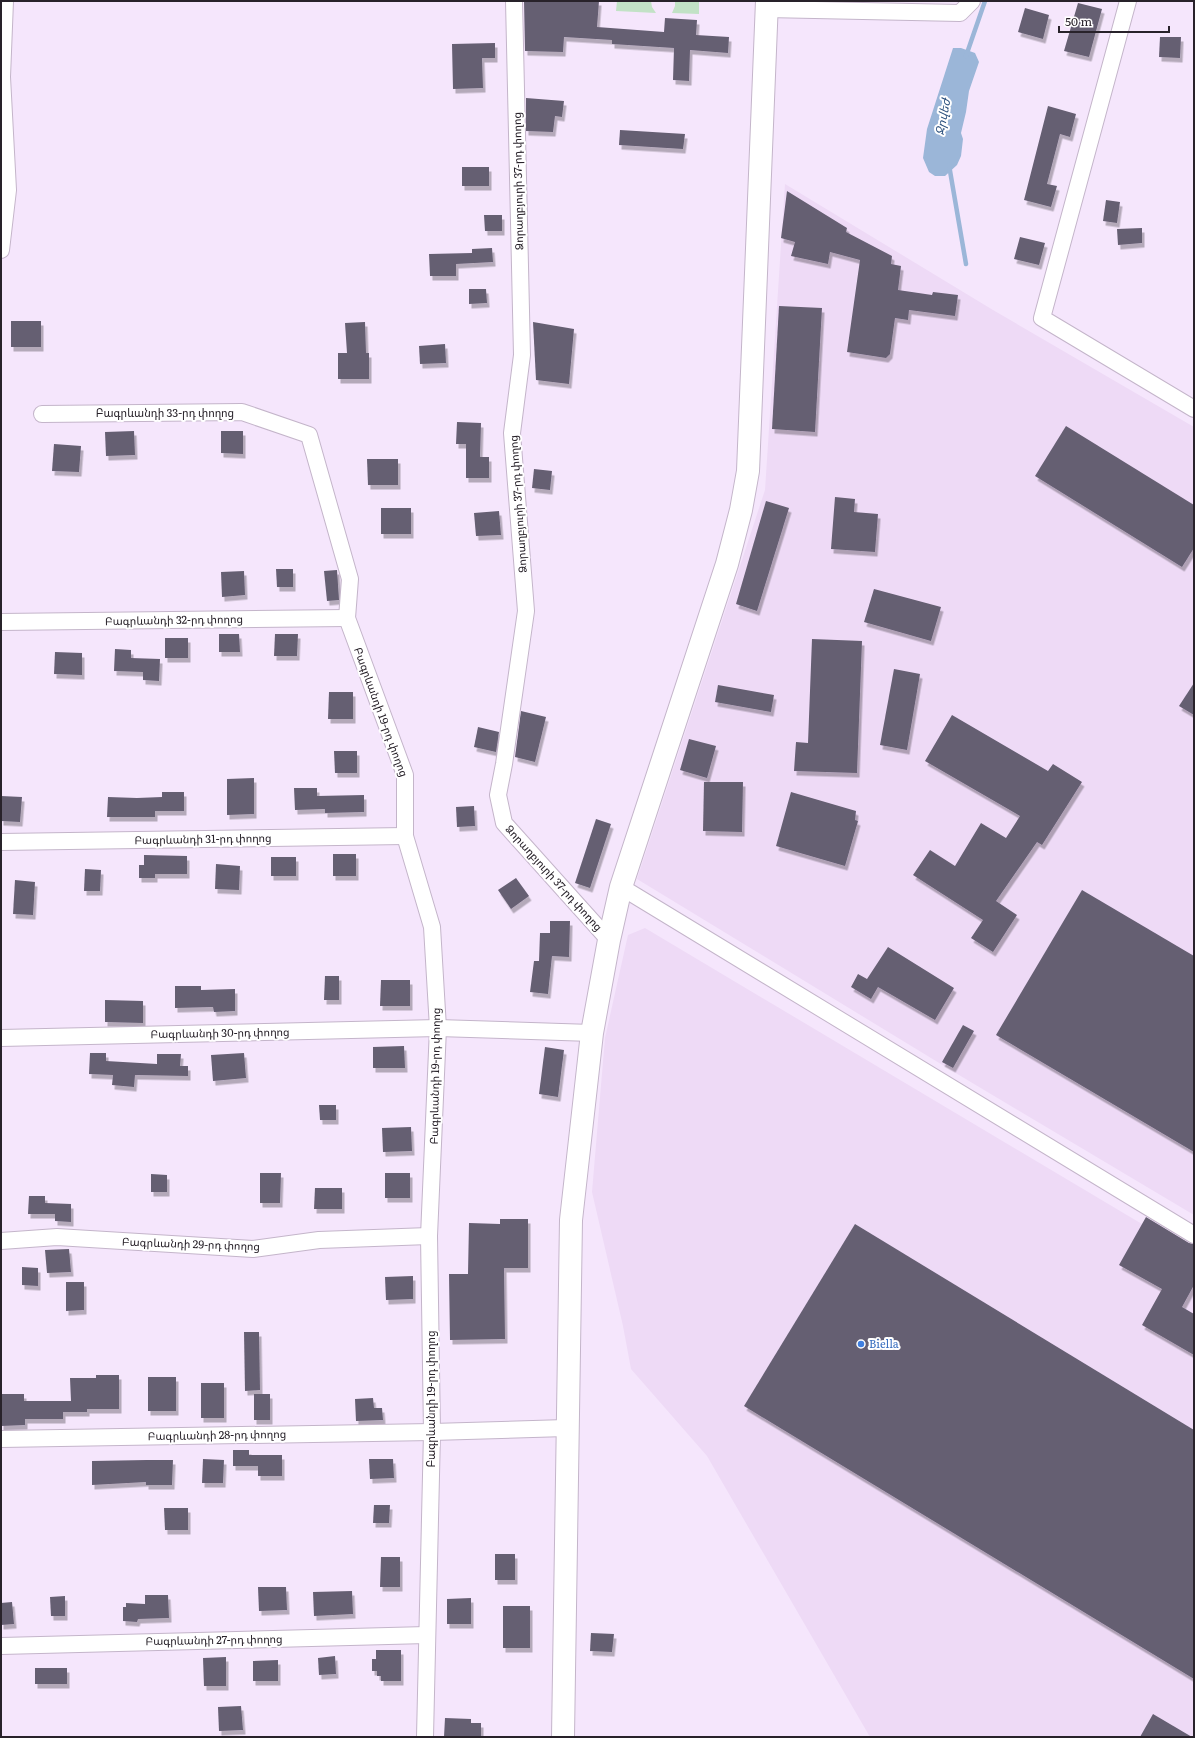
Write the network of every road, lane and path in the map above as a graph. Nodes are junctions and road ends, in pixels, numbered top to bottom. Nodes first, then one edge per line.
1 (5, 1) edge
2 (514, 1) edge
3 (972, 1) edge
4 (1128, 1) edge
5 (767, 5) edge
6 (864, 6) edge
7 (1, 250) edge
8 (1194, 409) edge
9 (42, 414) dead end
10 (309, 435) joint
11 (347, 618) junction
12 (1, 622) edge
13 (405, 836) junction
14 (1, 842) edge
15 (622, 887) junction
16 (609, 940) junction
17 (438, 1028) junction
18 (592, 1033) junction
19 (1, 1038) edge
20 (1194, 1235) edge
21 (429, 1236) junction
22 (1, 1241) edge
23 (566, 1428) junction
24 (432, 1432) junction
25 (1, 1439) edge
26 (427, 1635) junction
27 (1, 1646) edge
28 (425, 1737) edge
29 (562, 1737) edge

1 - 7 street
2 - 16 street, Ձորաղբյուրի 37-րդ փողոց
3 - 6 street
4 - 8 street
5 - 6 street
5 - 15 street
9 - 10 street, Բագրևանդի 33-րդ փողոց
10 - 11 street, Բագրևանդի 19-րդ փողոց
11 - 12 street, Բագրևանդի 32-րդ փողոց
11 - 13 street, Բագրևանդի 19-րդ փողոց
13 - 14 street, Բագրևանդի 31-րդ փողոց
13 - 17 street, Բագրևանդի 19-րդ փողոց
15 - 16 street
15 - 20 street
16 - 18 street
17 - 18 street, Բագրևանդի 30-րդ փողոց
17 - 19 street, Բագրևանդի 30-րդ փողոց
17 - 21 street, Բագրևանդի 19-րդ փողոց
18 - 23 street
21 - 22 street, Բագրևանդի 29-րդ փողոց
21 - 24 street, Բագրևանդի 19-րդ փողոց
23 - 24 street, Բագրևանդի 28-րդ փողոց
23 - 29 street
24 - 25 street, Բագրևանդի 28-րդ փողոց
24 - 26 street, Բագրևանդի 19-րդ փողոց
26 - 27 street, Բագրևանդի 27-րդ փողոց
26 - 28 street, Բագրևանդի 19-րդ փողոց

